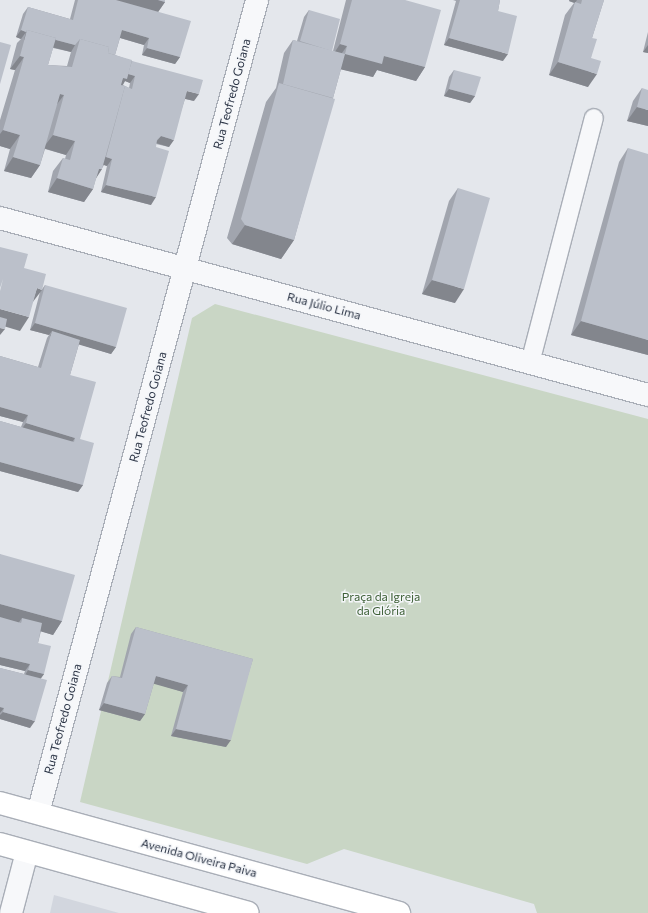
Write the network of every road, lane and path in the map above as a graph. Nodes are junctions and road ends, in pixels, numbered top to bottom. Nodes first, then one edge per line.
1 (257, 0) edge
2 (594, 118) dead end
3 (0, 218) edge
4 (185, 268) junction
5 (530, 363) junction
6 (648, 395) edge
7 (0, 803) edge
8 (38, 813) junction
9 (0, 844) edge
10 (27, 852) junction
11 (11, 913) edge
12 (248, 913) edge
13 (399, 913) edge

1 - 4 street, Rua Teofredo Goiana
2 - 5 lane
3 - 4 street, Rua Júlio Lima
4 - 5 street, Rua Júlio Lima
4 - 8 street, Rua Teofredo Goiana
5 - 6 street, Rua Júlio Lima
7 - 8 main road, Avenida Oliveira Paiva
8 - 13 main road, Avenida Oliveira Paiva
9 - 10 main road
10 - 11 street
10 - 12 main road

